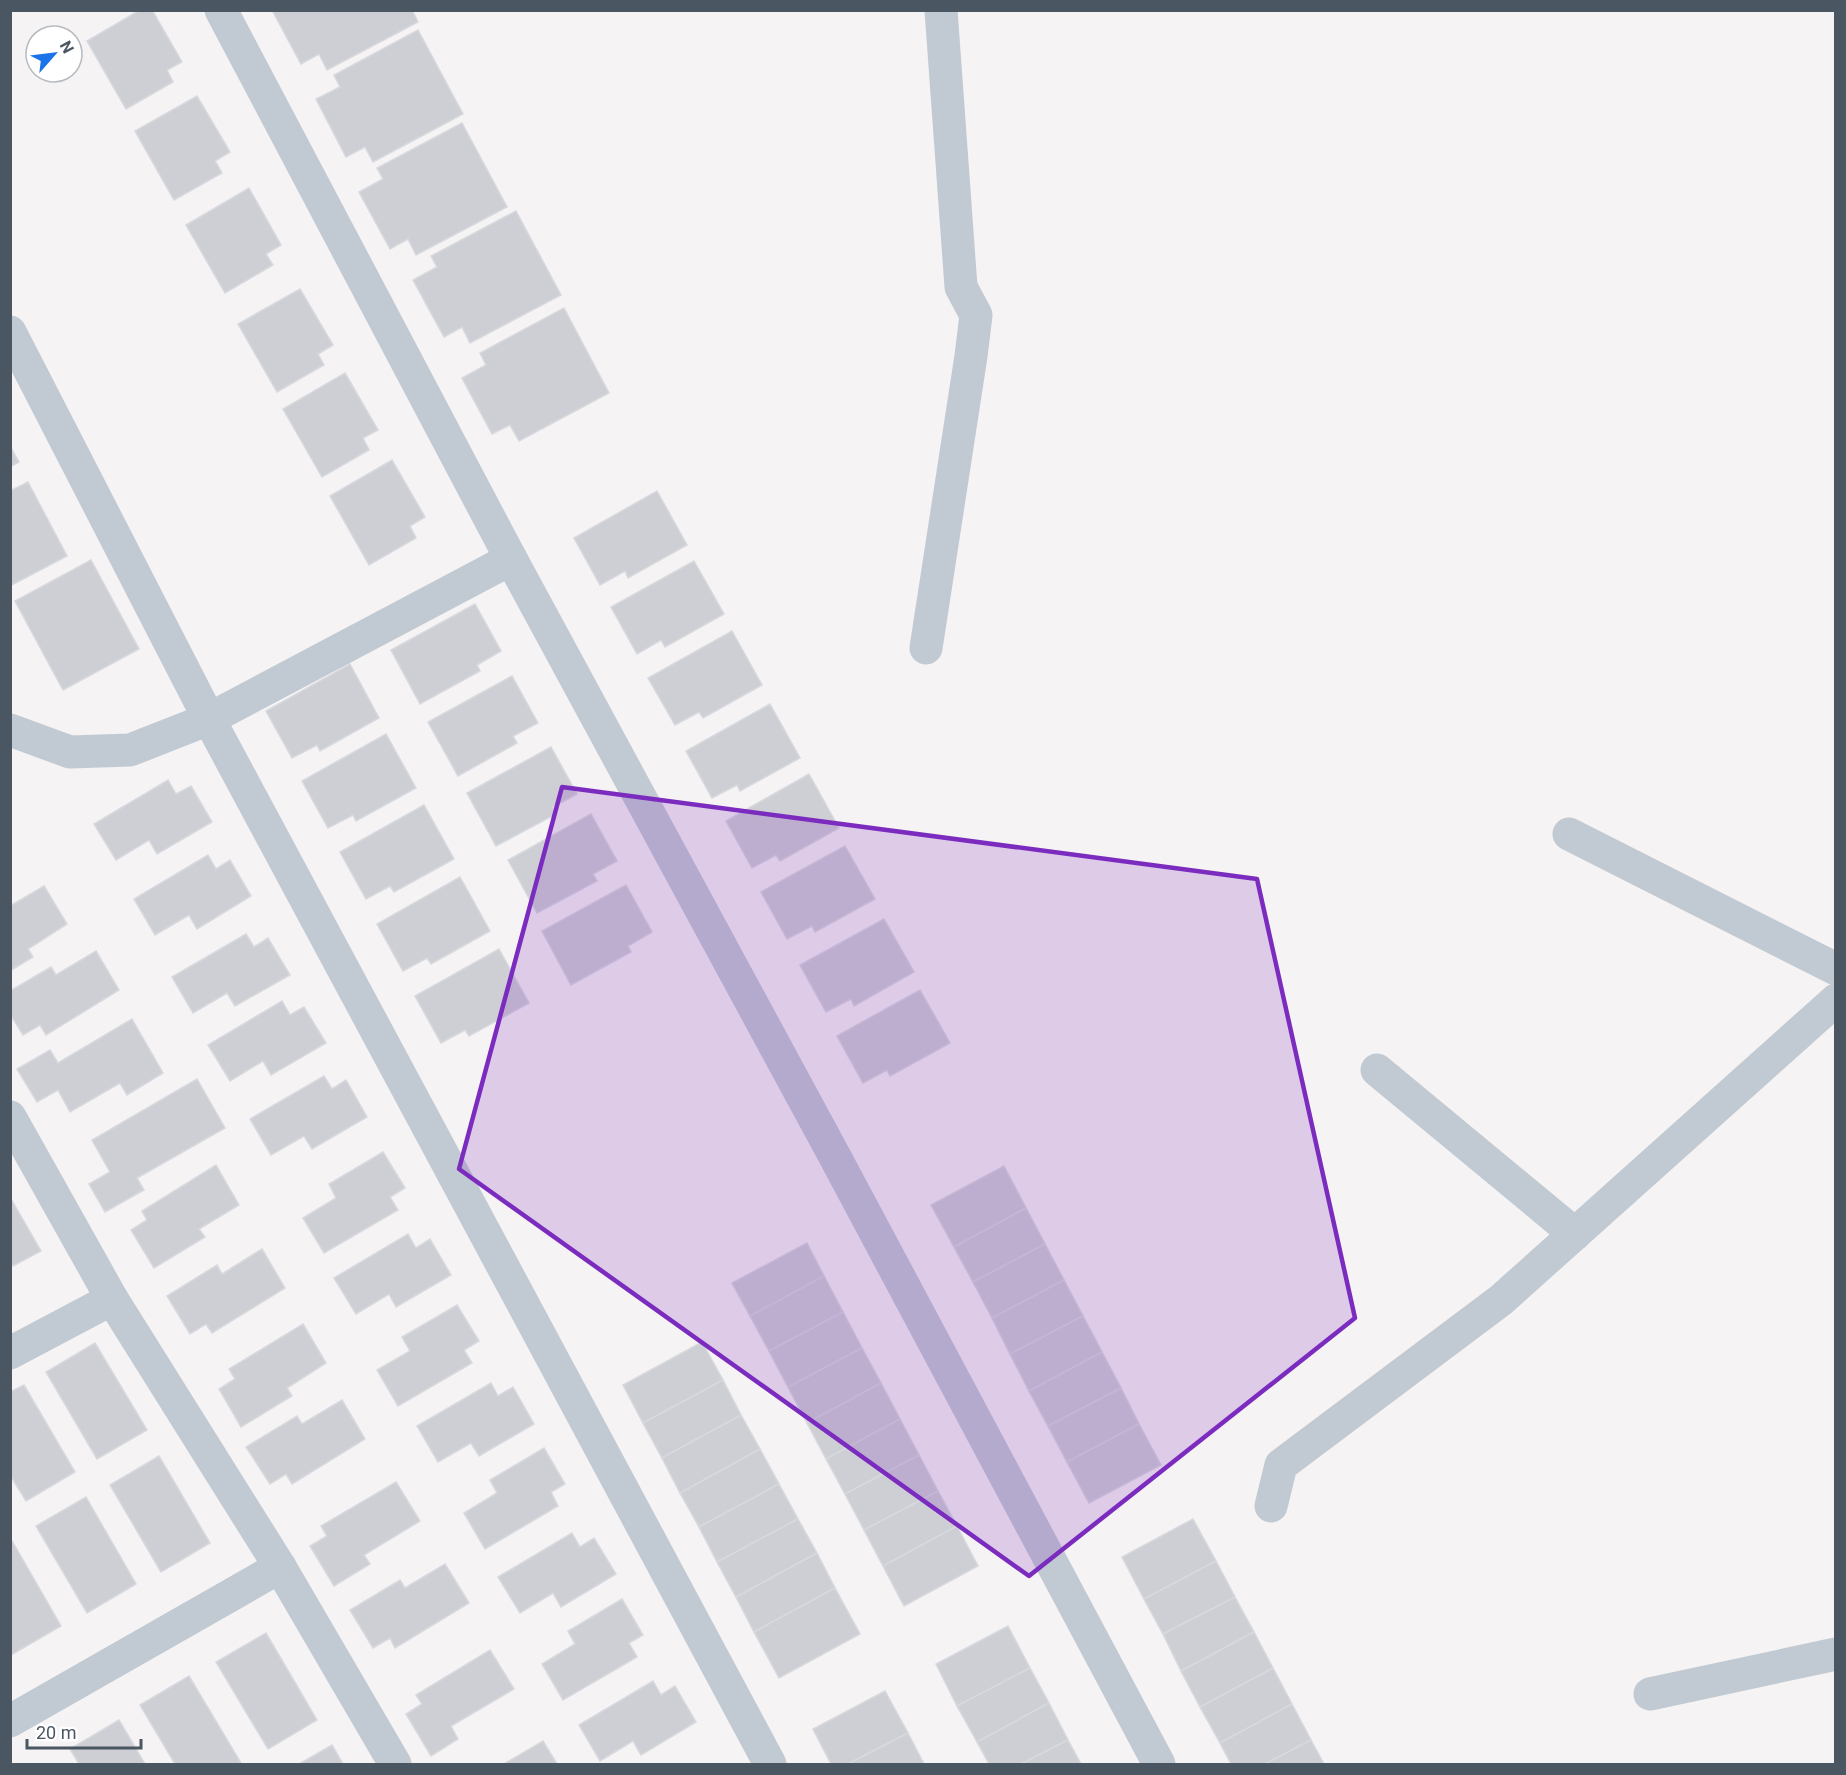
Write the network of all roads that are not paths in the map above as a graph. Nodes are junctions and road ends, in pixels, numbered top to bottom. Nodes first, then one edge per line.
1 (221, 10) edge
2 (941, 10) edge
3 (10, 332) edge
4 (512, 559) junction
5 (926, 648) dead end
6 (209, 719) junction
7 (10, 730) edge
8 (1569, 834) dead end
9 (1836, 969) edge
10 (1836, 1000) edge
11 (1377, 1070) dead end
12 (10, 1117) edge
13 (1575, 1234) junction
14 (112, 1299) junction
15 (10, 1353) edge
16 (1271, 1506) dead end
17 (280, 1567) junction
18 (1836, 1654) edge
19 (1650, 1694) dead end
20 (10, 1721) edge
21 (395, 1764) edge
22 (770, 1764) edge
23 (1159, 1764) edge

1 - 4 street
2 - 5 street
3 - 6 street
4 - 6 street
4 - 23 street
6 - 7 street
6 - 22 street
8 - 9 street
10 - 13 street
11 - 13 street
12 - 14 street
13 - 16 street
14 - 15 street
14 - 17 street
17 - 20 street
17 - 21 street
18 - 19 street

